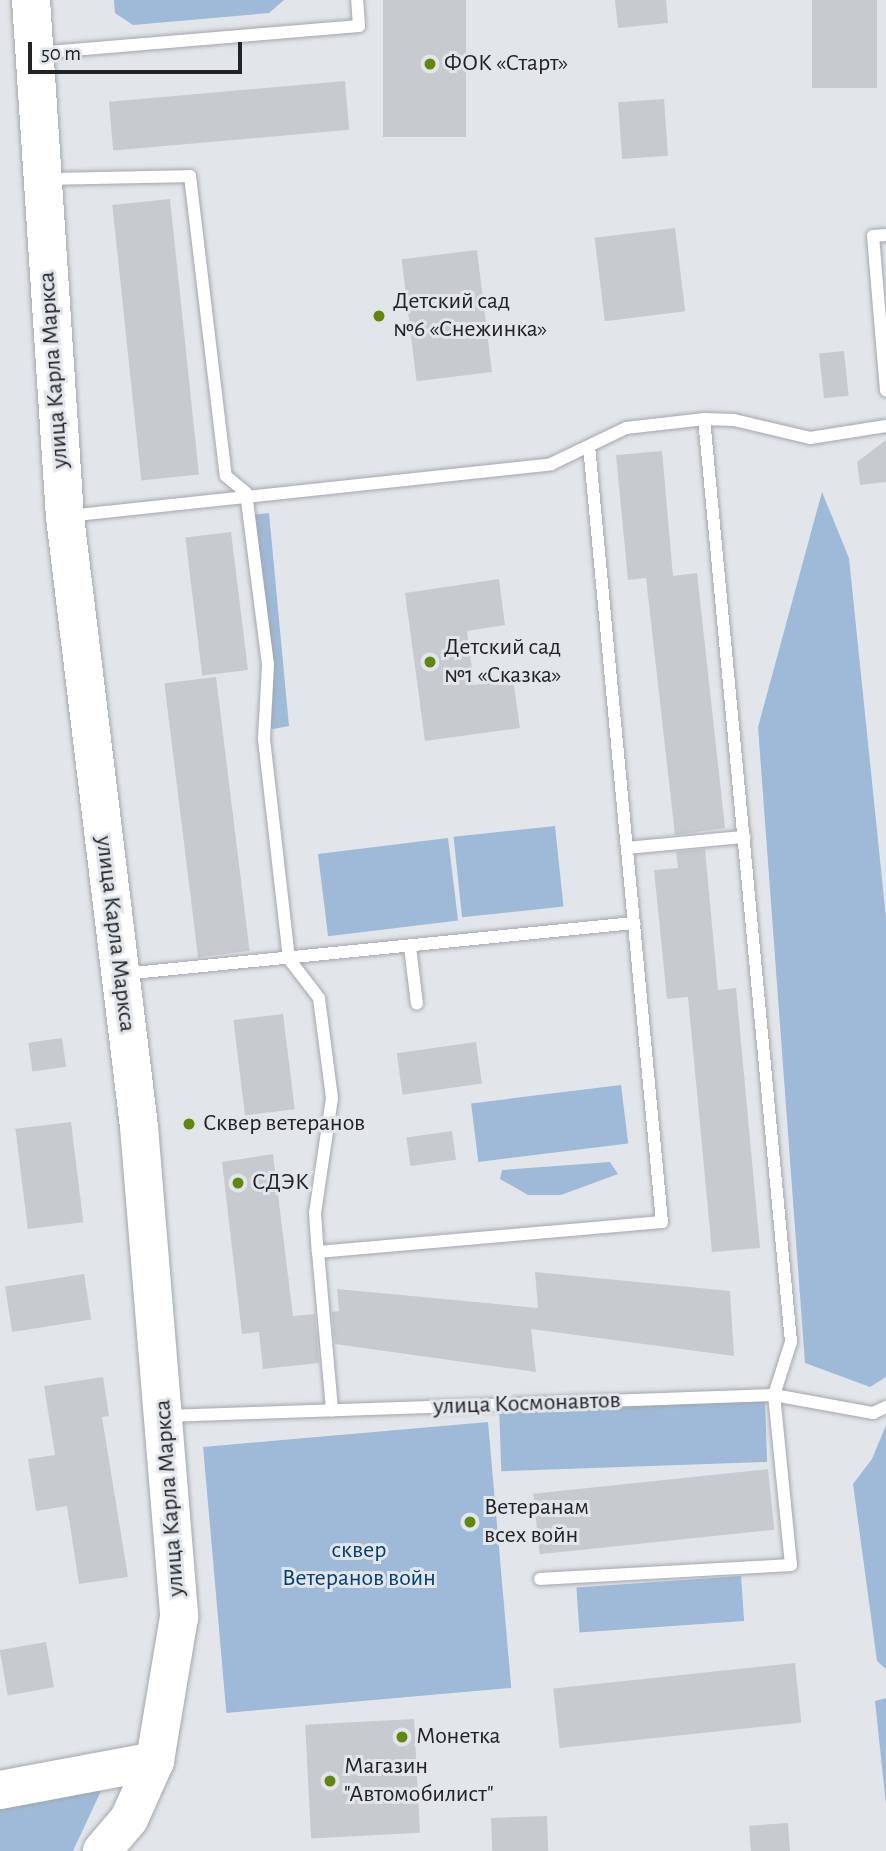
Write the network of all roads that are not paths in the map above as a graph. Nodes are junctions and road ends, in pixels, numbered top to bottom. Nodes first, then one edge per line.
1 (31, 0) edge
2 (357, 0) edge
3 (33, 53) junction
4 (40, 179) junction
5 (886, 234) edge
6 (886, 390) edge
7 (704, 419) junction
8 (886, 426) edge
9 (589, 446) junction
10 (246, 494) junction
11 (65, 516) junction
12 (744, 837) junction
13 (627, 848) junction
14 (634, 923) junction
15 (410, 947) junction
16 (289, 959) junction
17 (119, 974) junction
18 (417, 1004) dead end
19 (318, 1252) junction
20 (774, 1395) junction
21 (886, 1407) edge
22 (332, 1410) junction
23 (165, 1416) junction
24 (541, 1579) dead end
25 (155, 1760) junction
26 (0, 1790) edge
27 (102, 1851) edge

1 - 3 main road, улица Карла Маркса
2 - 3 lane
3 - 4 main road, улица Карла Маркса
4 - 10 lane
4 - 11 main road, улица Карла Маркса
5 - 6 lane
7 - 8 lane
7 - 9 lane
7 - 12 lane
9 - 10 lane
9 - 13 lane
10 - 11 lane
10 - 16 lane
11 - 17 main road, улица Карла Маркса
12 - 13 lane
12 - 20 lane
13 - 14 lane
14 - 15 lane
14 - 19 lane
15 - 16 lane
15 - 18 lane
16 - 17 lane
16 - 19 lane
17 - 23 main road, улица Карла Маркса
19 - 22 lane
20 - 21 lane, улица Космонавтов
20 - 22 lane, улица Космонавтов
20 - 24 lane
22 - 23 lane, улица Космонавтов
23 - 25 main road, улица Карла Маркса
25 - 26 main road
25 - 27 main road, улица Карла Маркса

